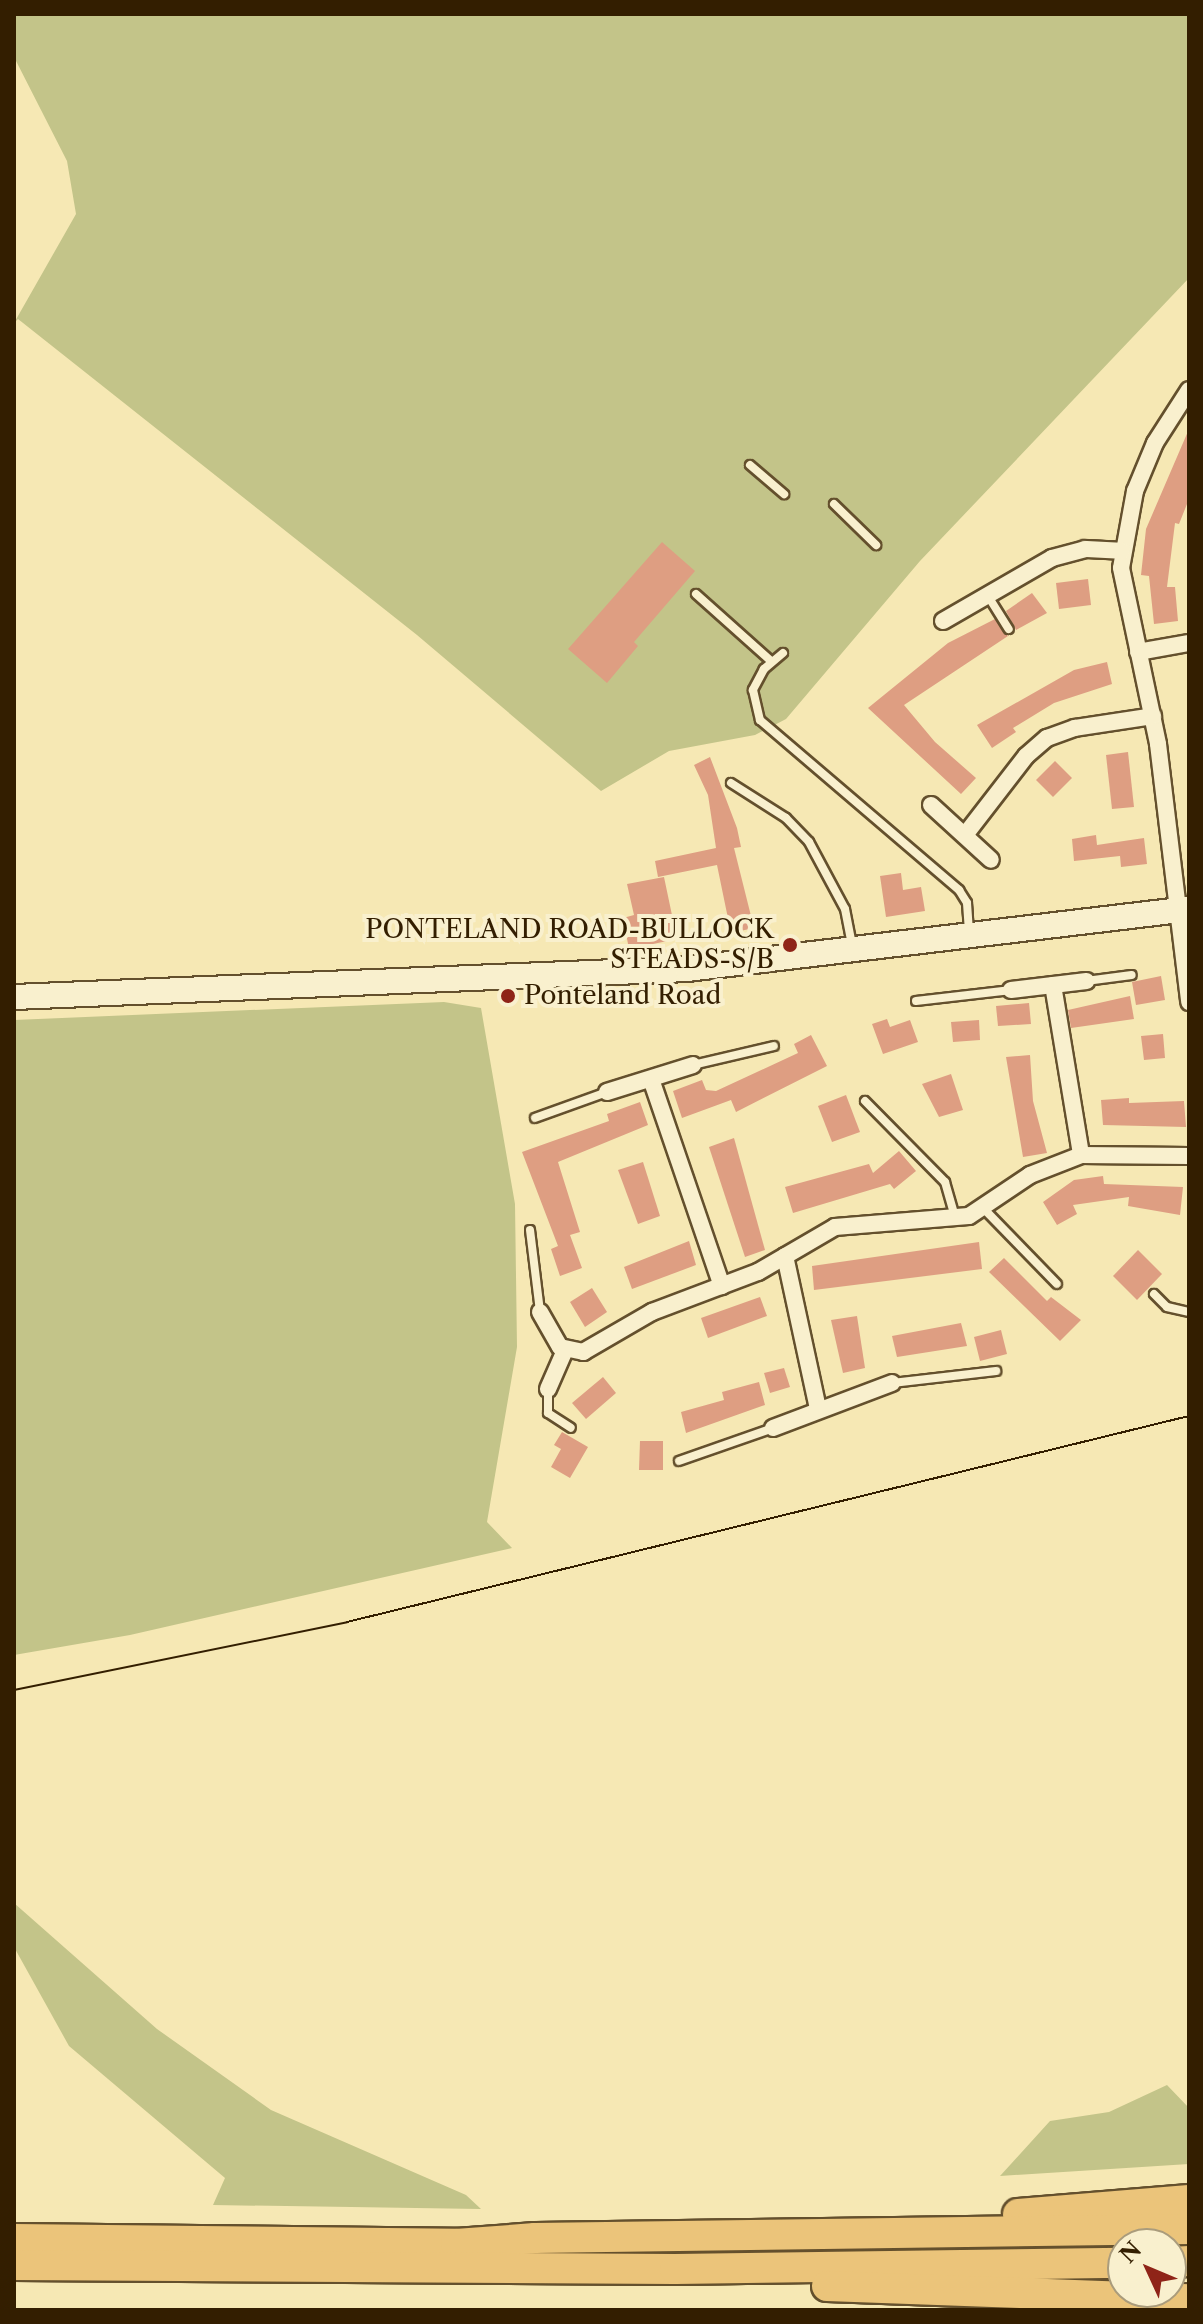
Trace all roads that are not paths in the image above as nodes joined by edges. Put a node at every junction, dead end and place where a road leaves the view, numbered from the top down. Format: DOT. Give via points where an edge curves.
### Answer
graph roads {
  1 [pos="1189,390"];
  2 [pos="750,465"];
  3 [pos="784,494"];
  4 [pos="834,504"];
  5 [pos="876,545"];
  6 [pos="1122,551"];
  7 [pos="696,594"];
  8 [pos="987,595"];
  9 [pos="943,621"];
  10 [pos="1009,629"];
  11 [pos="1189,643"];
  12 [pos="1138,652"];
  13 [pos="783,653"];
  14 [pos="771,661"];
  15 [pos="1153,716"];
  16 [pos="731,783"];
  17 [pos="931,805"];
  18 [pos="965,835"];
  19 [pos="991,860"];
  20 [pos="1184,910"];
  21 [pos="969,937"];
  22 [pos="853,950"];
  23 [pos="1132,975"];
  24 [pos="1086,981"];
  25 [pos="1053,985"];
  26 [pos="1011,990"];
  27 [pos="14,997"];
  28 [pos="916,1001"];
  29 [pos="1189,1002"];
  30 [pos="774,1046"];
  31 [pos="693,1065"];
  32 [pos="651,1079"];
  33 [pos="607,1092"];
  34 [pos="865,1101"];
  35 [pos="535,1118"];
  36 [pos="1081,1155"];
  37 [pos="1189,1156"];
  38 [pos="985,1210"];
  39 [pos="955,1219"];
  40 [pos="530,1230"];
  41 [pos="785,1256"];
  42 [pos="1057,1284"];
  43 [pos="722,1286"];
  44 [pos="1154,1294"];
  45 [pos="540,1312"];
  46 [pos="1189,1312"];
  47 [pos="565,1350"];
  48 [pos="996,1371"];
  49 [pos="892,1383"];
  50 [pos="548,1389"];
  51 [pos="818,1408"];
  52 [pos="571,1428"];
  53 [pos="773,1428"];
  54 [pos="679,1461"];
  55 [pos="1189,2200"];
  56 [pos="1189,2229"];
  57 [pos="701,2235"];
  58 [pos="14,2239"];
  59 [pos="1107,2263"];
  60 [pos="14,2265"];
  61 [pos="675,2269"];
  62 [pos="1189,2299"];
  1 -- 6 [label="street" via="1144,466"];
  2 -- 3 [label="lane"];
  4 -- 5 [label="lane"];
  6 -- 8 [label="street" via="1068,552"];
  6 -- 12 [label="street" via="1122,584"];
  7 -- 14 [label="lane"];
  8 -- 9 [label="street"];
  8 -- 10 [label="lane"];
  11 -- 12 [label="street"];
  12 -- 15 [label="street"];
  13 -- 14 [label="lane"];
  14 -- 21 [label="lane" via="753,690 760,720 959,890 967,903"];
  15 -- 18 [label="street" via="1075,728 1047,738 1026,756"];
  15 -- 20 [label="street"];
  16 -- 22 [label="lane" via="786,818 809,842 845,909"];
  17 -- 18 [label="street"];
  18 -- 19 [label="street"];
  20 -- 21 [label="main road"];
  20 -- 29 [label="street"];
  21 -- 22 [label="main road"];
  22 -- 27 [label="main road" via="687,969"];
  23 -- 24 [label="lane"];
  24 -- 25 [label="street"];
  25 -- 26 [label="street"];
  25 -- 36 [label="street"];
  26 -- 28 [label="lane"];
  30 -- 31 [label="lane"];
  31 -- 32 [label="street"];
  32 -- 33 [label="street"];
  32 -- 43 [label="street"];
  33 -- 35 [label="lane"];
  34 -- 39 [label="lane" via="945,1182"];
  36 -- 37 [label="street"];
  36 -- 38 [label="street" via="1030,1175"];
  38 -- 39 [label="street"];
  38 -- 42 [label="lane"];
  39 -- 41 [label="street" via="835,1227"];
  40 -- 45 [label="lane"];
  41 -- 43 [label="street"];
  41 -- 51 [label="street"];
  43 -- 47 [label="street" via="641,1318 590,1349"];
  44 -- 46 [label="lane" via="1167,1307"];
  45 -- 47 [label="street" via="551,1336"];
  47 -- 50 [label="street"];
  48 -- 49 [label="lane"];
  49 -- 51 [label="street"];
  50 -- 52 [label="lane" via="548,1413"];
  51 -- 53 [label="street"];
  53 -- 54 [label="lane"];
  55 -- 57 [label="highway"];
  56 -- 57 [label="highway"];
  57 -- 58 [label="highway" via="456,2244"];
  59 -- 61 [label="highway"];
  60 -- 61 [label="highway"];
  61 -- 62 [label="highway" via="809,2285"];
}
